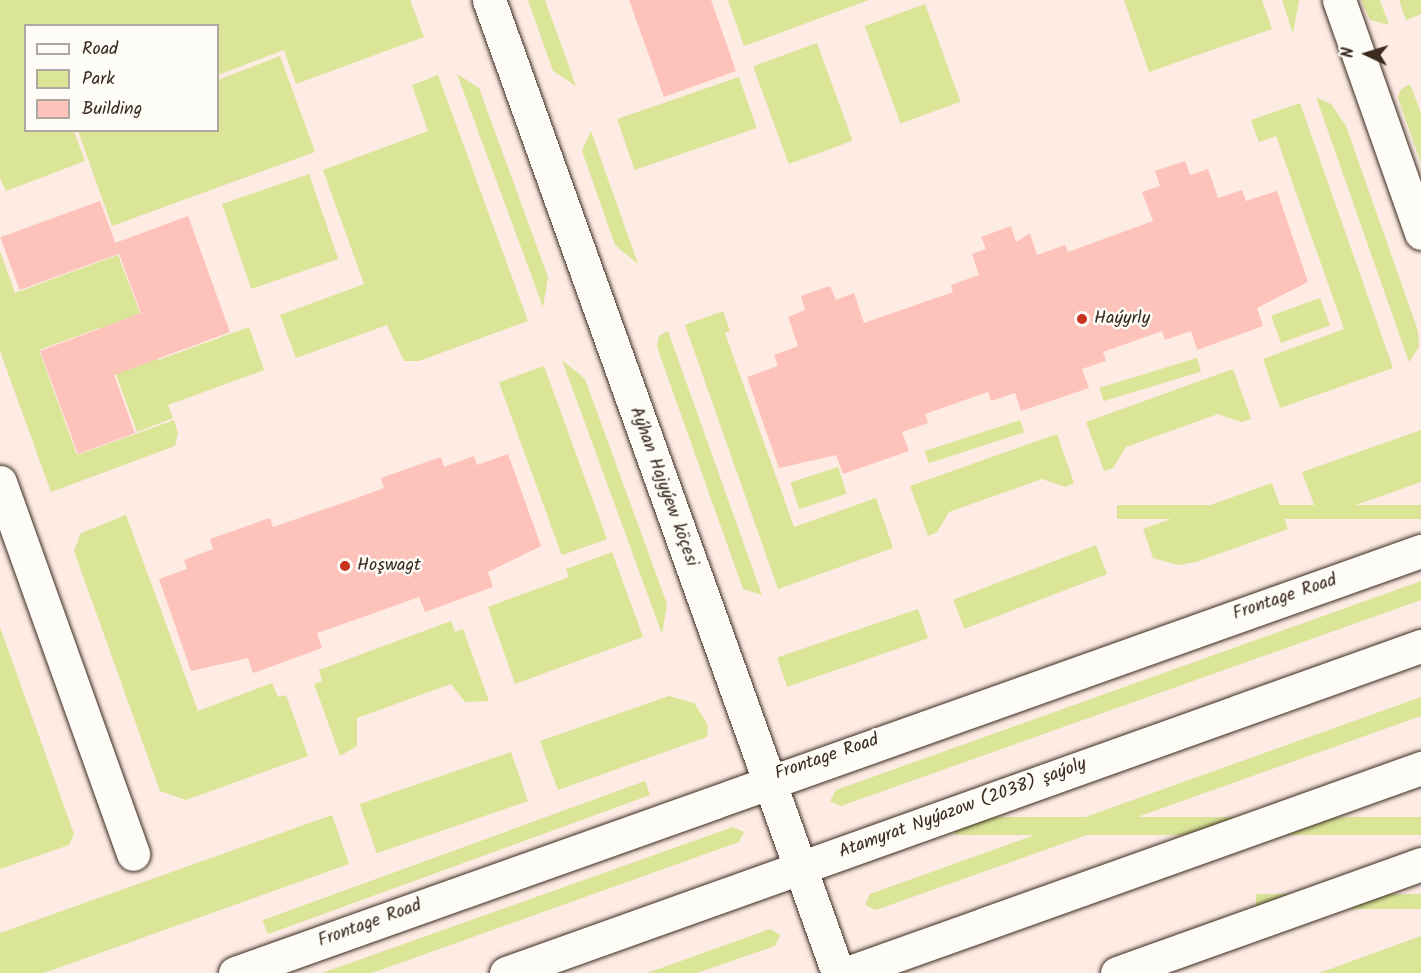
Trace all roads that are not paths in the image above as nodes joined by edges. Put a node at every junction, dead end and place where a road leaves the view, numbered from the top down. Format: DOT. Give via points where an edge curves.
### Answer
graph roads {
  1 [pos="489,0"];
  2 [pos="1339,0"];
  3 [pos="1421,233"];
  4 [pos="0,482"];
  5 [pos="1421,551"];
  6 [pos="1421,646"];
  7 [pos="1421,768"];
  8 [pos="769,779"];
  9 [pos="133,854"];
  10 [pos="1421,864"];
  11 [pos="799,868"];
  12 [pos="235,973"];
  13 [pos="506,973"];
  14 [pos="838,973"];
  15 [pos="847,973"];
  16 [pos="1117,973"];
  1 -- 8 [label="street, Aýhan Hajyýew köçesi"];
  2 -- 3 [label="street"];
  4 -- 9 [label="street"];
  5 -- 8 [label="street, Frontage Road"];
  6 -- 11 [label="street, Atamyrat Nyýazow (2038) şaýoly"];
  7 -- 15 [label="street"];
  8 -- 11 [label="street, Aýhan Hajyýew köçesi"];
  8 -- 12 [label="street, Frontage Road"];
  10 -- 16 [label="street"];
  11 -- 13 [label="street, Atamyrat Nyýazow (2038) şaýoly"];
  11 -- 14 [label="street, Aýhan Hajyýew köçesi"];
}
